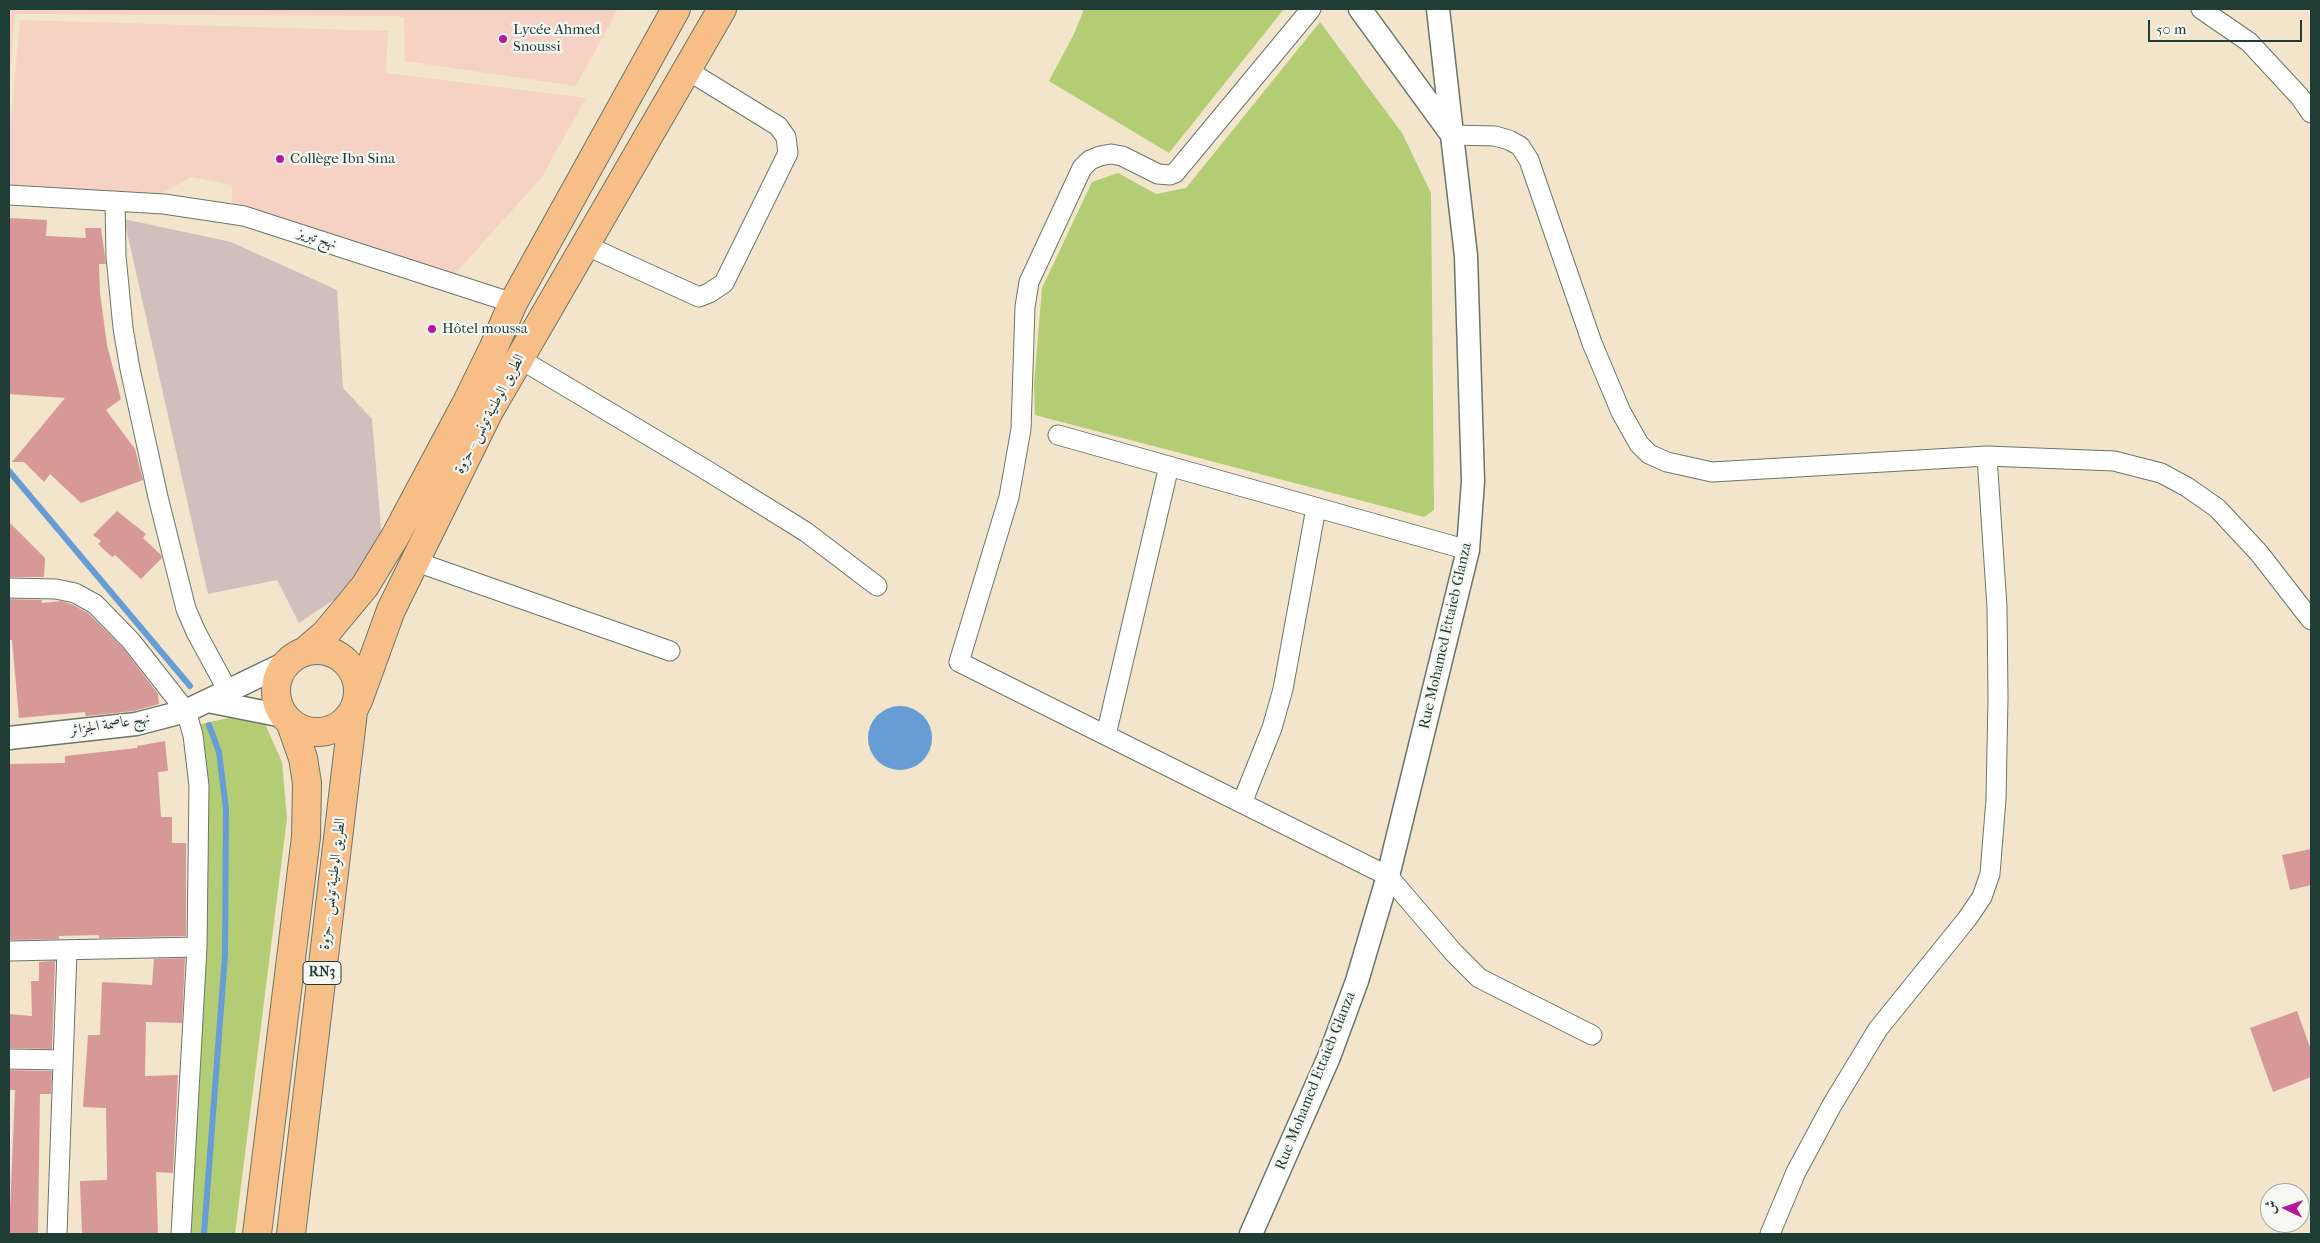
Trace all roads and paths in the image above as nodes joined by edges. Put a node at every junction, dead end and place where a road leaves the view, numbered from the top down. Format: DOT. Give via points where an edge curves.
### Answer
graph roads {
  1 [pos="676,9"];
  2 [pos="722,9"];
  3 [pos="1311,9"];
  4 [pos="1360,9"];
  5 [pos="1438,9"];
  6 [pos="2201,9"];
  7 [pos="687,70"];
  8 [pos="2311,112"];
  9 [pos="1452,135"];
  10 [pos="9,195"];
  11 [pos="115,201"];
  12 [pos="585,245"];
  13 [pos="513,303"];
  14 [pos="520,359"];
  15 [pos="478,406"];
  16 [pos="1058,435"];
  17 [pos="1987,456"];
  18 [pos="1169,466"];
  19 [pos="1316,508"];
  20 [pos="1468,550"];
  21 [pos="414,561"];
  22 [pos="877,586"];
  23 [pos="9,588"];
  24 [pos="2311,620"];
  25 [pos="670,652"];
  26 [pos="296,657"];
  27 [pos="228,691"];
  28 [pos="208,701"];
  29 [pos="356,706"];
  30 [pos="186,711"];
  31 [pos="287,720"];
  32 [pos="1106,735"];
  33 [pos="9,738"];
  34 [pos="1242,803"];
  35 [pos="1388,876"];
  36 [pos="197,947"];
  37 [pos="9,951"];
  38 [pos="67,951"];
  39 [pos="1592,1035"];
  40 [pos="9,1059"];
  41 [pos="63,1060"];
  42 [pos="278,1062"];
  43 [pos="310,1065"];
  44 [pos="57,1234"];
  45 [pos="181,1234"];
  46 [pos="257,1234"];
  47 [pos="291,1234"];
  48 [pos="1251,1234"];
  49 [pos="1770,1234"];
  1 -- 13 [label="main road, الطريق الوطنية تونس - حزوة / RN3"];
  2 -- 7 [label="main road, الطريق الوطنية تونس - حزوة / RN3"];
  3 -- 32 [label="street" via="1175,172 1158,174 1111,154 1086,164 1029,282 1025,307 1021,429 1009,497 959,662"];
  4 -- 9 [label="street, Rue Mohamed Ettaieb Glanza"];
  5 -- 9 [label="street"];
  6 -- 8 [label="street" via="2249,42"];
  7 -- 12 [label="main road, الطريق الوطنية تونس - حزوة / RN3"];
  7 -- 12 [label="street" via="778,126 786,137 788,153 724,283 699,297"];
  9 -- 17 [label="street" via="1495,136 1509,140 1520,146 1529,160 1592,343 1621,412 1639,444 1649,454 1667,462 1712,472"];
  9 -- 20 [label="street, Rue Mohamed Ettaieb Glanza" via="1466,256 1473,481"];
  10 -- 11 [label="street, نهج تبريز"];
  11 -- 13 [label="street, نهج تبريز" via="211,209 244,216"];
  11 -- 27 [label="street" via="123,328 158,497 186,609"];
  12 -- 14 [label="main road, الطريق الوطنية تونس - حزوة / RN3"];
  13 -- 15 [label="main road, الطريق الوطنية تونس - حزوة / RN3" via="493,349"];
  14 -- 15 [label="main road, الطريق الوطنية تونس - حزوة / RN3"];
  14 -- 22 [label="street" via="806,532"];
  15 -- 21 [label="main road, الطريق الوطنية تونس - حزوة / RN3"];
  15 -- 26 [label="main road, الطريق الوطنية تونس - حزوة / RN3" via="366,586 326,633"];
  16 -- 18 [label="street"];
  17 -- 24 [label="street" via="2114,461 2161,474 2187,487 2217,508 2259,553"];
  17 -- 49 [label="street" via="1997,607 1998,698 1996,799 1990,874 1982,897 1967,919 1873,1038 1832,1105 1796,1172"];
  18 -- 19 [label="street"];
  18 -- 32 [label="street"];
  19 -- 20 [label="street"];
  19 -- 34 [label="street" via="1283,689 1272,728"];
  20 -- 35 [label="street, Rue Mohamed Ettaieb Glanza"];
  21 -- 25 [label="street"];
  21 -- 29 [label="main road, الطريق الوطنية تونس - حزوة / RN3" via="391,610"];
  23 -- 30 [label="street" via="56,589 75,593 95,604 131,641"];
  26 -- 27 [label="street, نهج عاصمة الجزائر"];
  26 -- 29 [label="main road, RN3" via="316,650 340,657 356,676 359,688"];
  26 -- 31 [label="main road, RN3" via="280,671 276,694"];
  27 -- 28 [label="street, نهج عاصمة الجزائر"];
  28 -- 30 [label="street, نهج عاصمة الجزائر"];
  28 -- 31 [label="street"];
  29 -- 31 [label="main road, RN3" via="344,723 332,731 304,731"];
  29 -- 43 [label="main road, الطريق الوطنية تونس - حزوة / RN3"];
  30 -- 33 [label="street, نهج عاصمة الجزائر" via="136,724"];
  30 -- 36 [label="street" via="193,735 199,786"];
  31 -- 42 [label="main road, RN3" via="303,758 307,783 306,836"];
  32 -- 34 [label="street"];
  34 -- 35 [label="street"];
  35 -- 39 [label="street" via="1479,978"];
  35 -- 48 [label="street, Rue Mohamed Ettaieb Glanza" via="1357,981 1329,1056"];
  36 -- 38 [label="street"];
  36 -- 45 [label="street"];
  37 -- 38 [label="street"];
  38 -- 41 [label="street"];
  40 -- 41 [label="street"];
  41 -- 44 [label="street"];
  42 -- 43 [label="main road"];
  42 -- 46 [label="main road, RN3"];
  43 -- 47 [label="main road, الطريق الوطنية تونس - حزوة / RN3"];
}
